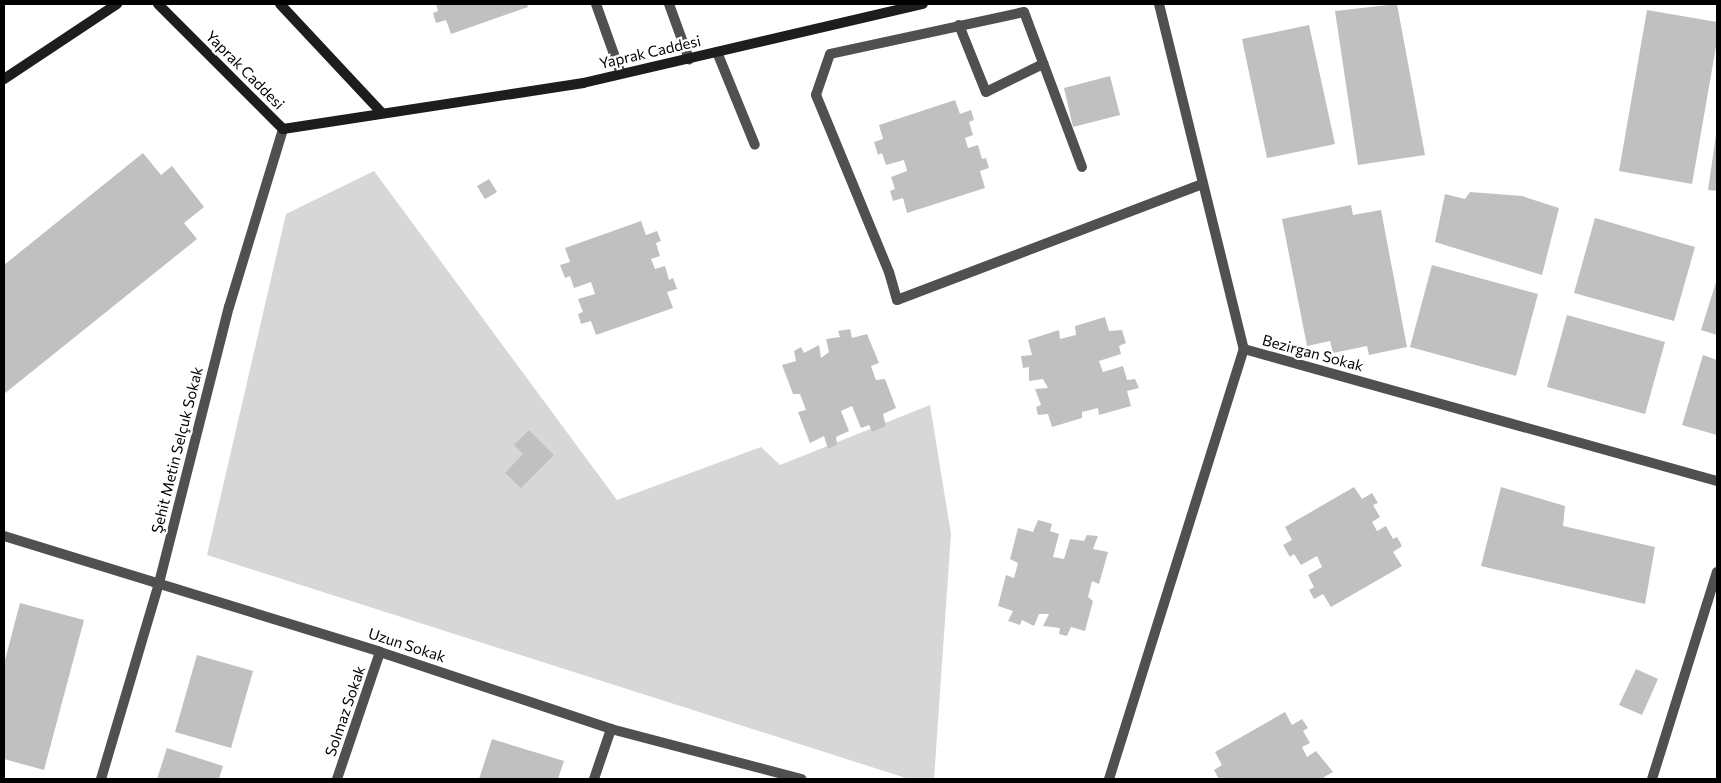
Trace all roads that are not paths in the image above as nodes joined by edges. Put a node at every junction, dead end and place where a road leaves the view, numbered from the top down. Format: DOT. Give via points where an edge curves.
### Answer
graph roads {
  1 [pos="117,4"];
  2 [pos="158,4"];
  3 [pos="280,4"];
  4 [pos="596,4"];
  5 [pos="669,4"];
  6 [pos="923,4"];
  7 [pos="1159,4"];
  8 [pos="959,25"];
  9 [pos="717,52"];
  10 [pos="689,58"];
  11 [pos="1043,64"];
  12 [pos="621,74"];
  13 [pos="4,78"];
  14 [pos="381,112"];
  15 [pos="283,129"];
  16 [pos="755,145"];
  17 [pos="1082,167"];
  18 [pos="1202,184"];
  19 [pos="1244,349"];
  20 [pos="1717,481"];
  21 [pos="4,536"];
  22 [pos="1717,572"];
  23 [pos="159,583"];
  24 [pos="380,652"];
  25 [pos="611,729"];
  26 [pos="101,779"];
  27 [pos="338,779"];
  28 [pos="594,779"];
  29 [pos="802,779"];
  30 [pos="1109,779"];
  31 [pos="1652,779"];
  1 -- 13 [label="street"];
  2 -- 15 [label="street, Yaprak Caddesi"];
  3 -- 14 [label="street"];
  4 -- 12 [label="street"];
  5 -- 10 [label="street"];
  6 -- 9 [label="street, Yaprak Caddesi"];
  7 -- 18 [label="street, Bezirgan Sokak"];
  8 -- 11 [label="street" via="1024,12"];
  8 -- 11 [label="street" via="986,92"];
  8 -- 18 [label="street" via="830,54 816,95 890,272 897,300"];
  9 -- 10 [label="street, Yaprak Caddesi"];
  9 -- 16 [label="street"];
  10 -- 12 [label="street, Yaprak Caddesi"];
  11 -- 17 [label="street"];
  12 -- 14 [label="street, Yaprak Caddesi" via="583,83"];
  14 -- 15 [label="street, Yaprak Caddesi"];
  15 -- 23 [label="street, Şehit Metin Selçuk Sokak" via="229,307"];
  18 -- 19 [label="street, Bezirgan Sokak"];
  19 -- 20 [label="street, Bezirgan Sokak"];
  19 -- 30 [label="street"];
  21 -- 23 [label="street, Uzun Sokak"];
  22 -- 31 [label="street"];
  23 -- 24 [label="street, Uzun Sokak"];
  23 -- 26 [label="street, Şehit Metin Selçuk Sokak"];
  24 -- 25 [label="street, Uzun Sokak"];
  24 -- 27 [label="street, Solmaz Sokak"];
  25 -- 28 [label="street"];
  25 -- 29 [label="street, Uzun Sokak"];
}
